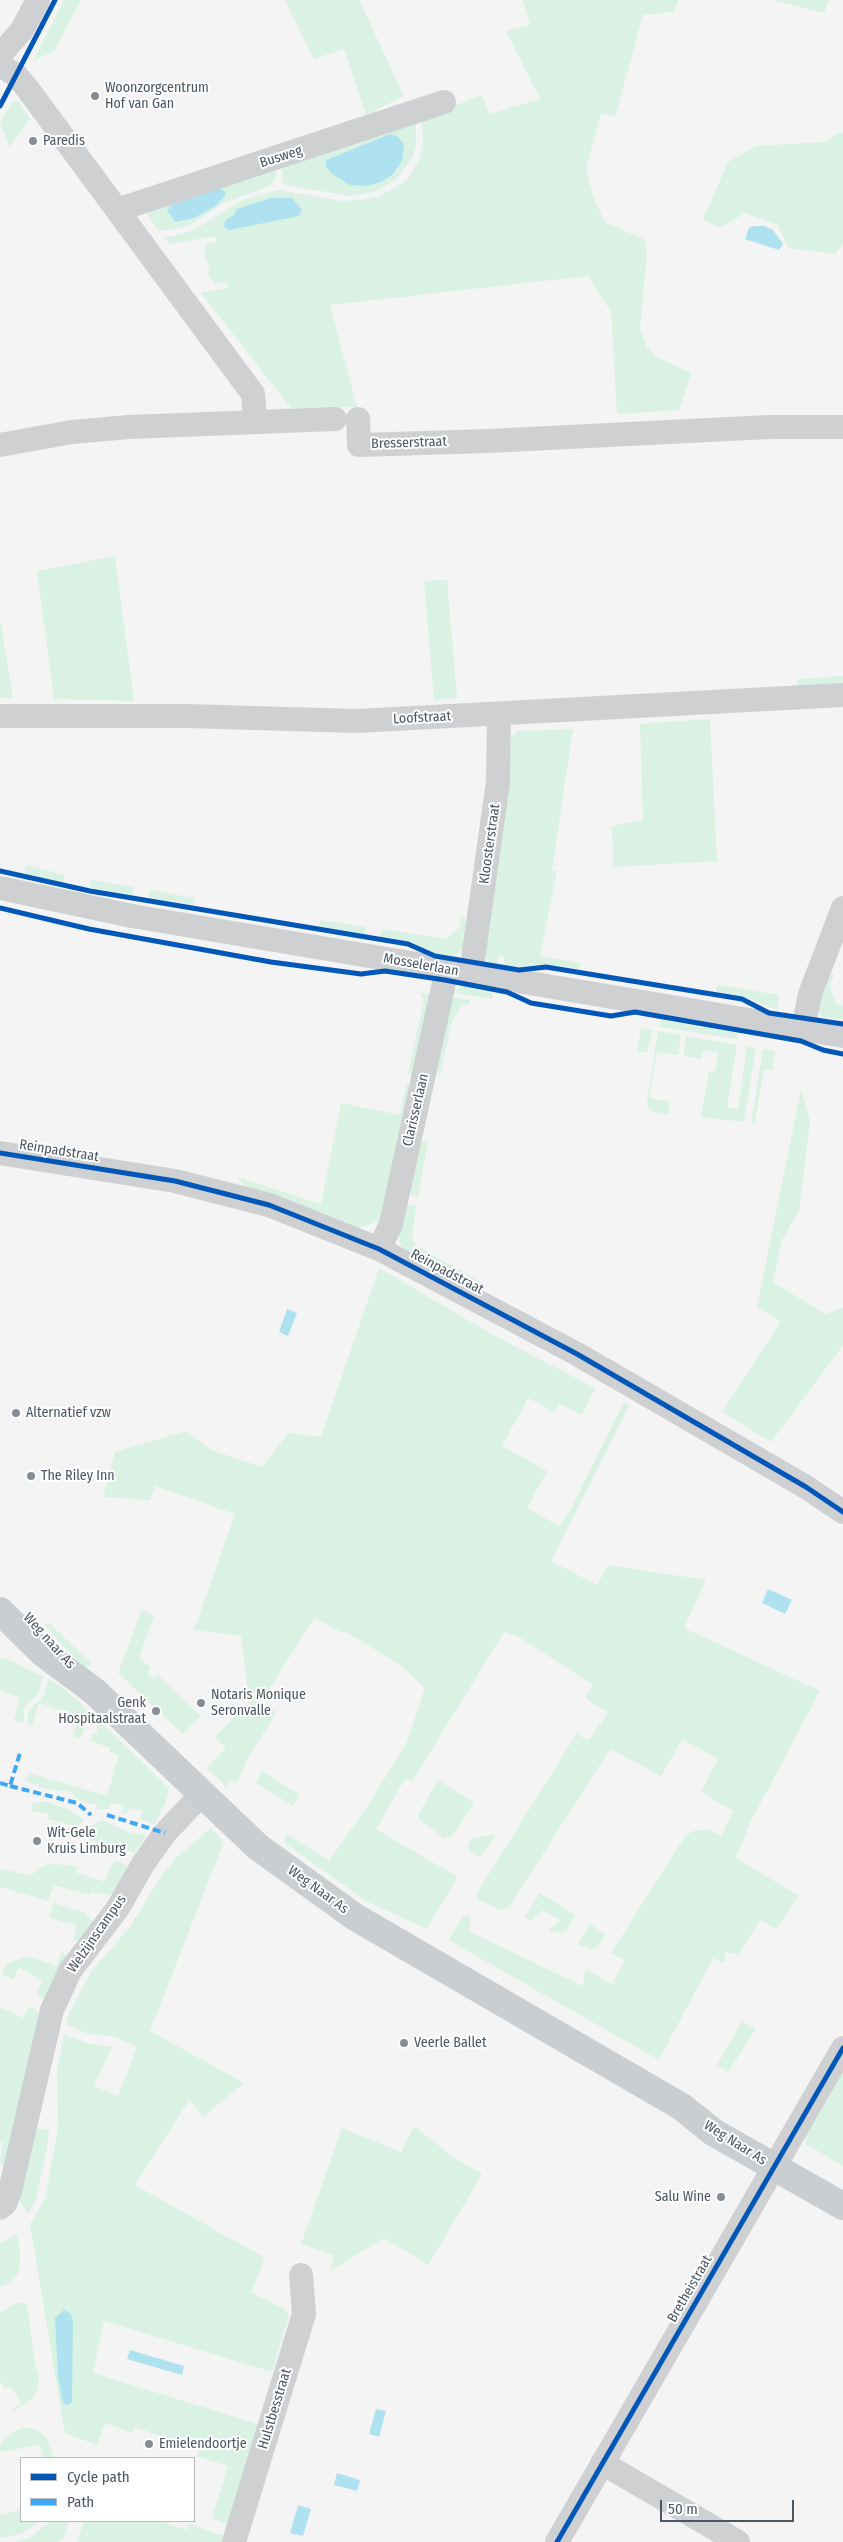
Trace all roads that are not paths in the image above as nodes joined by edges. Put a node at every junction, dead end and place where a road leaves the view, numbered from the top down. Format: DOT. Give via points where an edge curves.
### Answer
graph roads {
  1 [pos="21,0"];
  2 [pos="38,0"];
  3 [pos="1,59"];
  4 [pos="444,102"];
  5 [pos="117,210"];
  6 [pos="255,421"];
  7 [pos="843,427"];
  8 [pos="0,446"];
  9 [pos="843,694"];
  10 [pos="499,714"];
  11 [pos="0,716"];
  12 [pos="0,888"];
  13 [pos="843,908"];
  14 [pos="447,969"];
  15 [pos="471,973"];
  16 [pos="803,1029"];
  17 [pos="843,1036"];
  18 [pos="0,1153"];
  19 [pos="379,1249"];
  20 [pos="843,1512"];
  21 [pos="0,1594"];
  22 [pos="0,1611"];
  23 [pos="94,1691"];
  24 [pos="202,1794"];
  25 [pos="843,2048"];
  26 [pos="778,2160"];
  27 [pos="843,2190"];
  28 [pos="843,2206"];
  29 [pos="0,2208"];
  30 [pos="301,2275"];
  31 [pos="602,2463"];
  32 [pos="234,2542"];
  33 [pos="557,2542"];
  34 [pos="738,2542"];
  1 -- 3 [label="street" via="8,24"];
  2 -- 3 [label="street"];
  3 -- 5 [label="street" via="27,88"];
  4 -- 5 [label="street, Busweg"];
  5 -- 6 [label="street" via="253,394"];
  6 -- 7 [label="street, Bresserstraat" via="347,419 359,445 769,427"];
  6 -- 8 [label="street, Bresserstraat" via="110,428"];
  9 -- 10 [label="street, Loofstraat"];
  10 -- 11 [label="street, Loofstraat" via="357,721 186,716"];
  10 -- 15 [label="street, Kloosterstraat" via="498,782"];
  12 -- 14 [label="street, Mosselerlaan" via="132,916"];
  13 -- 16 [label="street" via="810,994"];
  14 -- 15 [label="street, Mosselerlaan"];
  14 -- 19 [label="street, Clarisserlaan" via="391,1224"];
  15 -- 16 [label="street, Mosselerlaan"];
  16 -- 17 [label="street, Mosselerlaan"];
  18 -- 19 [label="street, Reinpadstraat" via="175,1181 269,1205"];
  19 -- 20 [label="street, Reinpadstraat" via="577,1354"];
  21 -- 23 [label="main road, Weg naar As" via="17,1606 53,1643"];
  22 -- 23 [label="main road, Weg Naar As" via="42,1653"];
  23 -- 24 [label="main road, Weg Naar As"];
  24 -- 26 [label="main road, Weg Naar As" via="258,1847 355,1917 682,2107 722,2118"];
  24 -- 29 [label="street, Welzijnscampus" via="166,1833 143,1864 118,1908 70,1971 52,2010 10,2191"];
  25 -- 26 [label="street, Bretheistraat"];
  26 -- 27 [label="main road, Weg Naar As"];
  26 -- 28 [label="main road, Weg Naar As"];
  26 -- 31 [label="street, Bretheistraat"];
  30 -- 32 [label="street, Hulstbesstraat" via="304,2314"];
  31 -- 33 [label="street, Bretheistraat"];
  31 -- 34 [label="street"];
}
